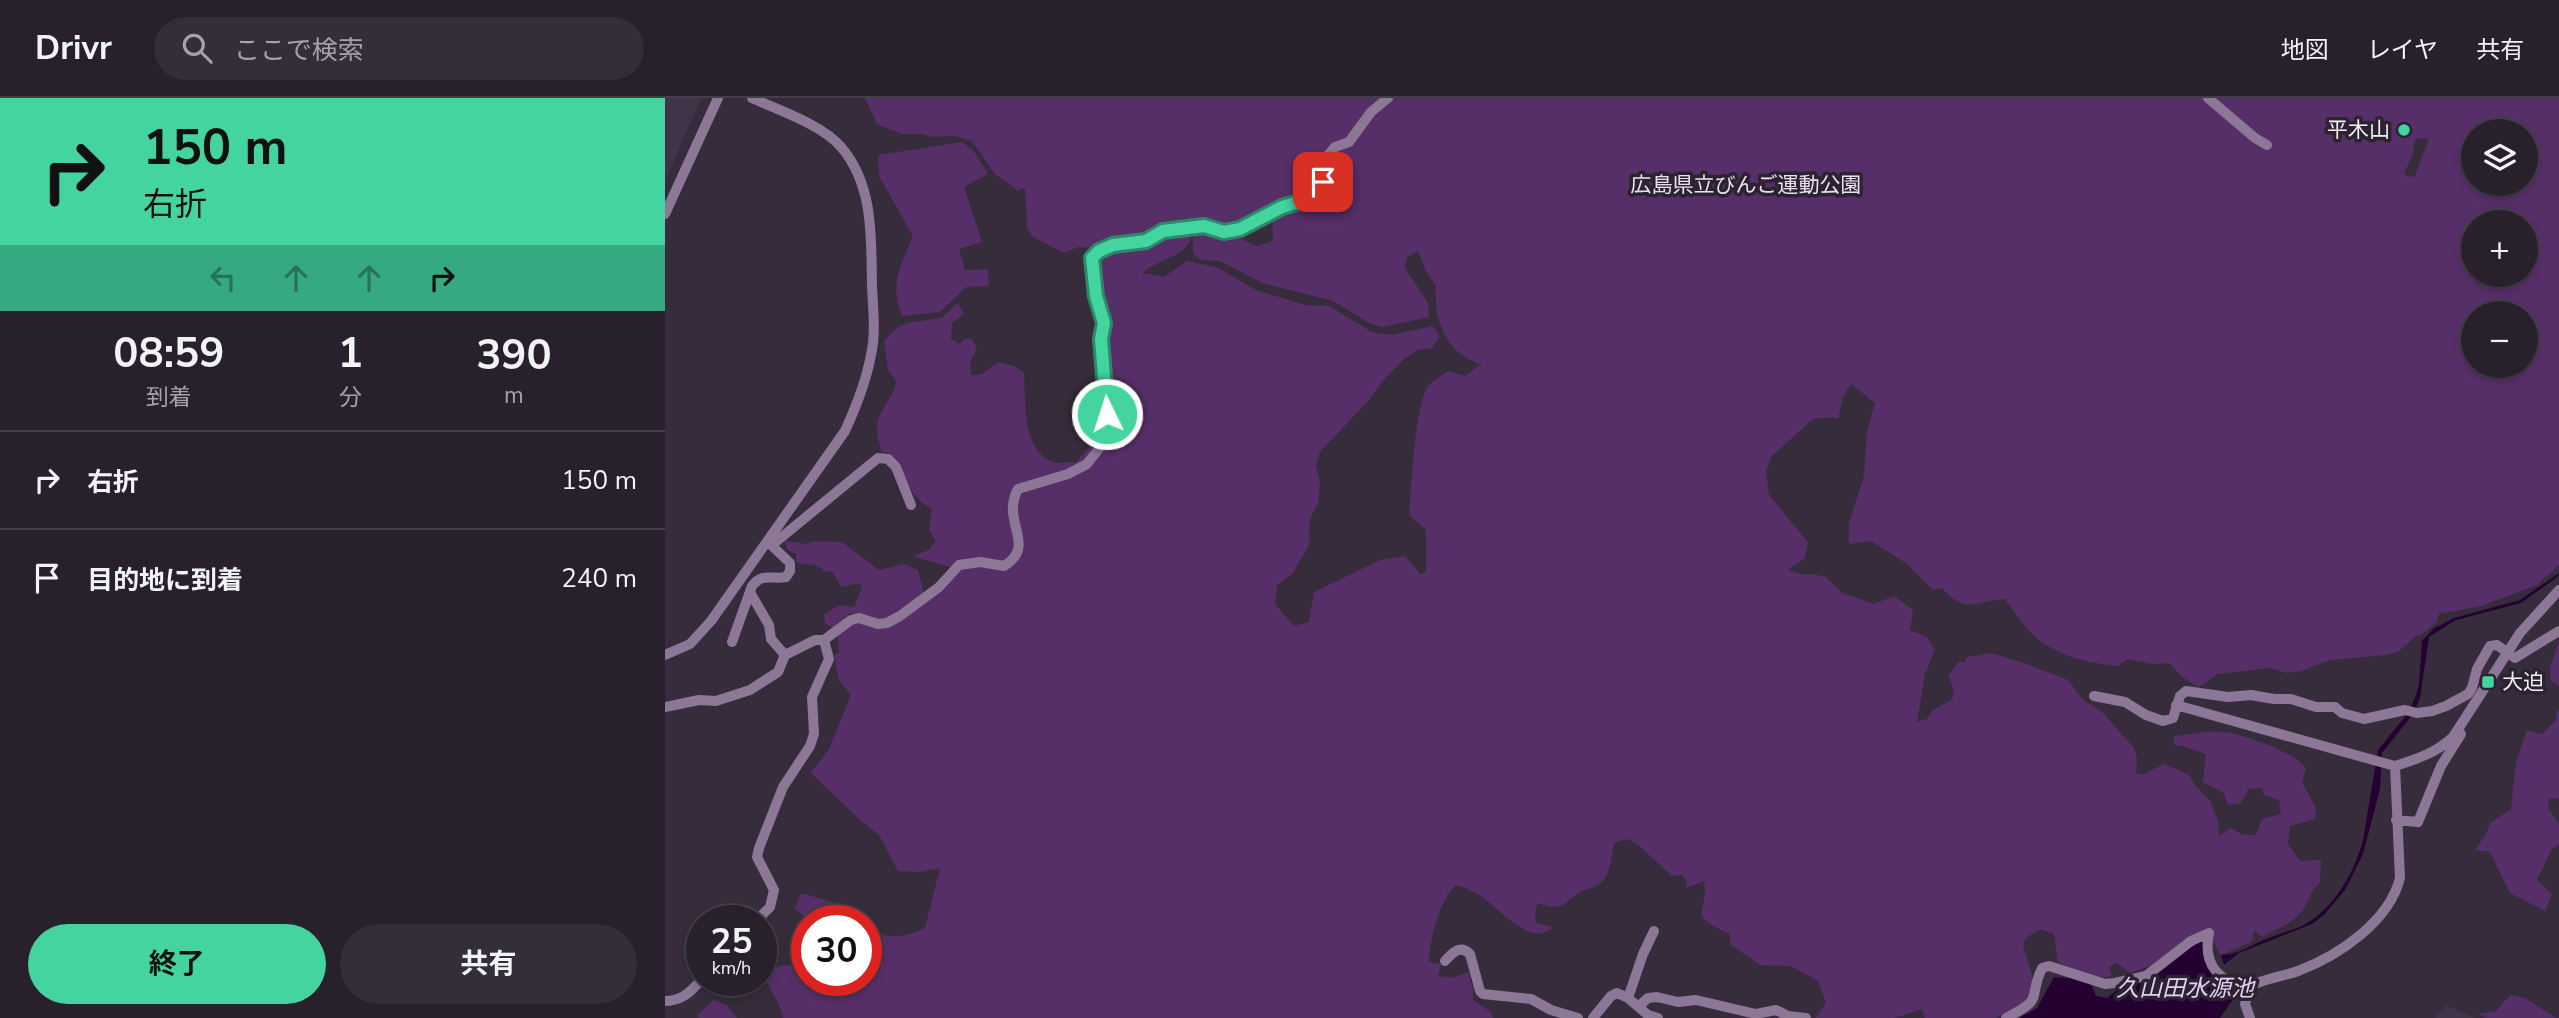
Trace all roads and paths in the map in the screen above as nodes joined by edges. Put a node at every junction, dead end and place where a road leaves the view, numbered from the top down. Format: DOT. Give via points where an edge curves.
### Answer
graph roads {
  1 [pos="718,98"];
  2 [pos="752,98"];
  3 [pos="1388,98"];
  4 [pos="2208,98"];
  5 [pos="2267,145"];
  6 [pos="665,214"];
  7 [pos="912,505"];
  8 [pos="770,544"];
  9 [pos="2559,590"];
  10 [pos="751,594"];
  11 [pos="2559,631"];
  12 [pos="824,640"];
  13 [pos="732,642"];
  14 [pos="2511,654"];
  15 [pos="665,655"];
  16 [pos="785,655"];
  17 [pos="2094,696"];
  18 [pos="2176,705"];
  19 [pos="665,707"];
  20 [pos="2395,766"];
  21 [pos="2396,820"];
  22 [pos="770,905"];
  23 [pos="1654,931"];
  24 [pos="1445,961"];
  25 [pos="2245,990"];
  26 [pos="686,996"];
  27 [pos="1628,998"];
  28 [pos="665,1001"];
  29 [pos="1639,1006"];
  30 [pos="1787,1017"];
  31 [pos="1578,1018"];
  32 [pos="1593,1018"];
  33 [pos="1658,1018"];
  34 [pos="1806,1018"];
  35 [pos="2006,1018"];
  36 [pos="2251,1018"];
  1 -- 6 [label="street"];
  2 -- 8 [label="street" via="840,145 860,180 870,219 874,331 858,404"];
  3 -- 12 [label="street" via="1349,142 1329,154 1316,197 1282,207 1240,229 1174,229 1146,241 1099,251 1092,258 1092,274 1104,323 1101,339 1107,414 1098,450 1087,464 1068,474 1018,489 1011,509 1020,545 1012,562 1004,566 959,565 939,587 900,616 878,624 851,620"];
  4 -- 5 [label="street"];
  7 -- 8 [label="street" via="896,467 888,459 878,458"];
  8 -- 10 [label="street" via="790,563 790,571 786,577 758,579"];
  8 -- 15 [label="street" via="690,644"];
  9 -- 14 [label="street" via="2533,617"];
  10 -- 13 [label="street"];
  10 -- 16 [label="street" via="769,625 771,639"];
  11 -- 14 [label="street"];
  12 -- 16 [label="street"];
  12 -- 22 [label="street" via="829,659 812,697 814,734 783,787 757,857 774,890"];
  14 -- 18 [label="street" via="2490,646 2468,694 2432,711 2405,710 2364,719 2335,707 2291,699 2186,691"];
  14 -- 20 [label="street" via="2444,746"];
  14 -- 21 [label="street" via="2441,766 2418,822"];
  16 -- 19 [label="street" via="778,672 750,690 716,701"];
  17 -- 18 [label="street" via="2125,702 2163,722 2173,718"];
  18 -- 20 [label="street"];
  20 -- 21 [label="street"];
  21 -- 25 [label="street" via="2400,878 2368,930 2316,962"];
  23 -- 27 [label="street"];
  24 -- 31 [label="street" via="1453,952 1466,950 1483,994 1531,999"];
  25 -- 35 [label="street" via="2214,970 2208,956 2209,933 2146,975 2115,983 2042,968 2035,1000"];
  25 -- 36 [label="street"];
  26 -- 28 [label="street"];
  27 -- 29 [label="street"];
  27 -- 32 [label="street" via="1617,993 1611,996"];
  29 -- 30 [label="street" via="1657,997 1696,1000 1756,1014 1776,1010"];
  29 -- 33 [label="street"];
  30 -- 34 [label="street"];
}
